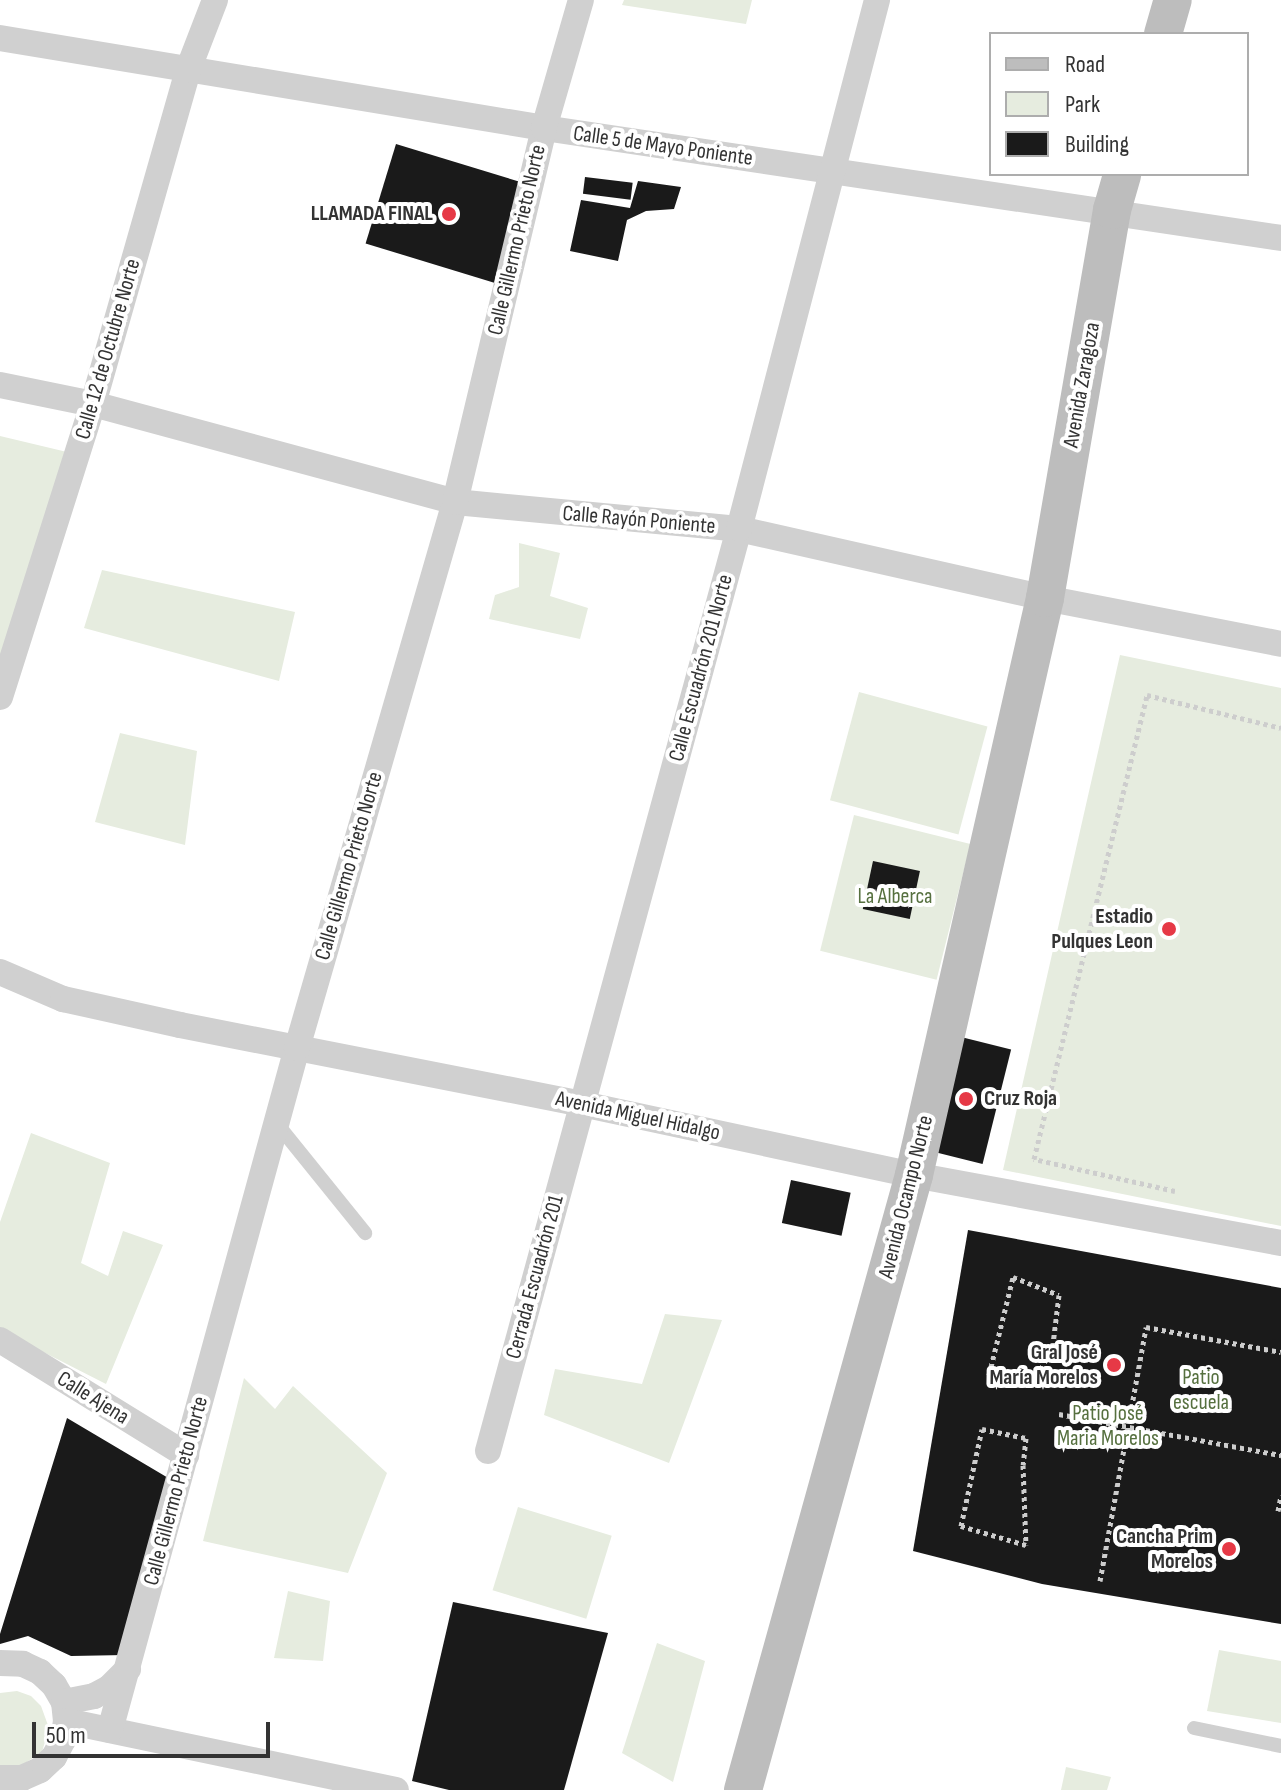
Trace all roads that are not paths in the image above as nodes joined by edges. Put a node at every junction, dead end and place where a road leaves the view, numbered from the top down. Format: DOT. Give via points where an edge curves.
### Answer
graph roads {
  1 [pos="215,0"];
  2 [pos="581,0"];
  3 [pos="877,0"];
  4 [pos="1173,0"];
  5 [pos="1164,32"];
  6 [pos="0,38"];
  7 [pos="188,70"];
  8 [pos="544,128"];
  9 [pos="835,171"];
  10 [pos="1121,176"];
  11 [pos="1112,210"];
  12 [pos="1281,238"];
  13 [pos="0,385"];
  14 [pos="93,404"];
  15 [pos="455,502"];
  16 [pos="739,529"];
  17 [pos="1045,598"];
  18 [pos="1281,644"];
  19 [pos="0,697"];
  20 [pos="0,972"];
  21 [pos="297,1048"];
  22 [pos="582,1104"];
  23 [pos="278,1125"];
  24 [pos="914,1175"];
  25 [pos="365,1233"];
  26 [pos="1281,1243"];
  27 [pos="0,1340"];
  28 [pos="488,1451"];
  29 [pos="186,1455"];
  30 [pos="0,1663"];
  31 [pos="128,1669"];
  32 [pos="65,1712"];
  33 [pos="1194,1728"];
  34 [pos="110,1730"];
  35 [pos="1281,1746"];
  36 [pos="0,1778"];
  37 [pos="396,1790"];
  38 [pos="743,1790"];
  1 -- 7 [label="street, Calle 12 de Octubre Norte"];
  2 -- 8 [label="street, Calle Gillermo Prieto Norte"];
  3 -- 9 [label="street, Calle Escuadrón 201 Norte"];
  4 -- 5 [label="street"];
  6 -- 7 [label="street, Calle 5 de Mayo Poniente"];
  7 -- 8 [label="street, Calle 5 de Mayo Poniente"];
  7 -- 14 [label="street, Calle 12 de Octubre Norte"];
  8 -- 9 [label="street, Calle 5 de Mayo Poniente"];
  8 -- 15 [label="street, Calle Gillermo Prieto Norte"];
  9 -- 11 [label="street, Calle 5 de Mayo Poniente"];
  9 -- 16 [label="street, Calle Escuadrón 201 Norte"];
  10 -- 11 [label="street, Avenida Zaragoza"];
  11 -- 12 [label="street, Calle 5 de Mayo Poniente"];
  11 -- 17 [label="street, Avenida Zaragoza"];
  13 -- 14 [label="street, Calle Rayón Poniente"];
  14 -- 15 [label="street, Calle Rayón Poniente"];
  14 -- 19 [label="street, Calle 12 de Octubre Norte"];
  15 -- 16 [label="street, Calle Rayón Poniente"];
  15 -- 21 [label="street, Calle Gillermo Prieto Norte"];
  16 -- 17 [label="street, Calle Rayón Poniente"];
  16 -- 22 [label="street, Calle Escuadrón 201 Norte"];
  17 -- 18 [label="street, Calle Rayón Poniente"];
  17 -- 24 [label="street, Avenida Ocampo Norte"];
  20 -- 21 [label="street, Avenida Miguel Hidalgo" via="63,999"];
  21 -- 22 [label="street, Avenida Miguel Hidalgo"];
  21 -- 23 [label="street, Calle Gillermo Prieto Norte"];
  22 -- 24 [label="street, Avenida Miguel Hidalgo"];
  22 -- 28 [label="street, Cerrada Escuadrón 201"];
  23 -- 25 [label="lane"];
  23 -- 29 [label="street, Calle Gillermo Prieto Norte"];
  24 -- 26 [label="street, Avenida Miguel Hidalgo"];
  24 -- 38 [label="street, Avenida Ocampo Norte"];
  27 -- 29 [label="street, Calle Ajena"];
  29 -- 31 [label="street, Calle Gillermo Prieto Norte"];
  30 -- 32 [label="street" via="23,1664 40,1672 54,1685"];
  31 -- 32 [label="street"];
  31 -- 34 [label="street, Calle Gillermo Prieto Norte"];
  32 -- 34 [label="street"];
  32 -- 36 [label="street" via="63,1740 54,1757 22,1778"];
  33 -- 35 [label="lane"];
  34 -- 37 [label="street"];
}
